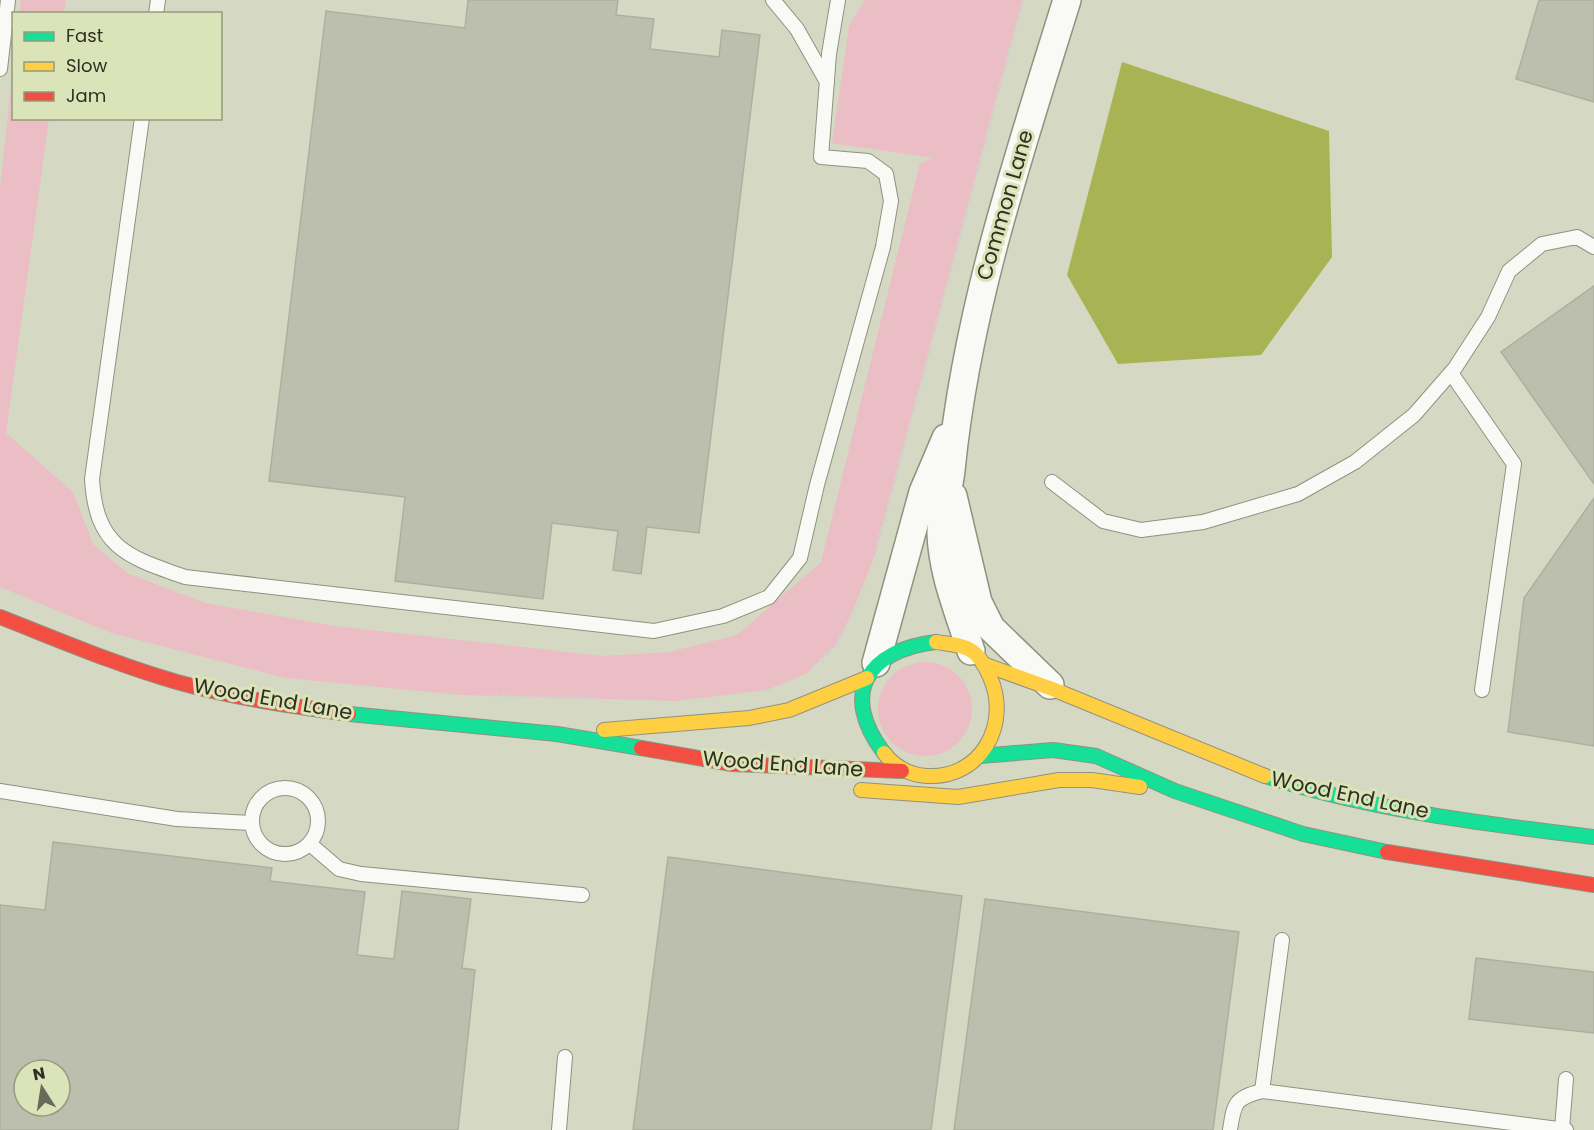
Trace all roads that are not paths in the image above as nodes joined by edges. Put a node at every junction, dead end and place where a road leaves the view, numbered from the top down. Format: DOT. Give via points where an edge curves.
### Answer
graph roads {
  1 [pos="8,0"];
  2 [pos="773,0"];
  3 [pos="838,0"];
  4 [pos="1067,0"];
  5 [pos="0,69"];
  6 [pos="827,82"];
  7 [pos="141,120"];
  8 [pos="1594,247"];
  9 [pos="1451,373"];
  10 [pos="957,413"];
  11 [pos="950,480"];
  12 [pos="1052,482"];
  13 [pos="0,617"];
  14 [pos="977,658"];
  15 [pos="871,670"];
  16 [pos="1055,690"];
  17 [pos="1482,690"];
  18 [pos="557,734"];
  19 [pos="980,756"];
  20 [pos="732,764"];
  21 [pos="902,771"];
  22 [pos="780,780"];
  23 [pos="846,789"];
  24 [pos="0,791"];
  25 [pos="1175,791"];
  26 [pos="251,823"];
  27 [pos="1594,837"];
  28 [pos="310,844"];
  29 [pos="1594,885"];
  30 [pos="582,895"];
  31 [pos="1282,940"];
  32 [pos="566,1057"];
  33 [pos="1566,1080"];
  34 [pos="1262,1091"];
  35 [pos="559,1130"];
  36 [pos="1230,1130"];
  37 [pos="1564,1130"];
  1 -- 5 [label="lane"];
  2 -- 6 [label="lane" via="797,30"];
  3 -- 6 [label="lane"];
  4 -- 10 [label="street, Common Lane" via="980,293"];
  6 -- 7 [label="lane" via="821,157 868,161 886,174 891,201 883,248 800,558 769,597 723,616 654,631 185,577 122,552 105,531 94,506 92,480"];
  8 -- 9 [label="lane" via="1576,237 1542,244 1509,271 1488,317"];
  9 -- 12 [label="lane" via="1414,416 1355,462 1299,494 1203,522 1142,530 1103,521"];
  9 -- 17 [label="lane" via="1514,464"];
  10 -- 11 [label="street, Common Lane"];
  10 -- 15 [label="street, Common Lane" via="923,492"];
  11 -- 14 [label="street, Common Lane" via="941,532 944,562"];
  11 -- 16 [label="street" via="978,602 992,628"];
  13 -- 18 [label="street, Wood End Lane" via="118,663 263,702 380,718"];
  14 -- 15 [label="street" via="936,642 894,652"];
  14 -- 16 [label="street, Wood End Lane"];
  14 -- 19 [label="street" via="993,681 1000,713 996,730"];
  15 -- 18 [label="street, Wood End Lane" via="789,710 749,718"];
  15 -- 21 [label="street" via="865,699 872,739"];
  16 -- 27 [label="street, Wood End Lane" via="1266,777 1347,799 1508,827"];
  18 -- 20 [label="street, Wood End Lane"];
  19 -- 21 [label="street" via="967,767 944,774"];
  19 -- 25 [label="street" via="1053,750 1096,756"];
  20 -- 21 [label="street, Wood End Lane"];
  20 -- 22 [label="street"];
  23 -- 25 [label="street" via="958,797 1059,780 1092,780"];
  24 -- 26 [label="lane" via="177,819"];
  25 -- 29 [label="street" via="1314,837"];
  26 -- 28 [label="lane" via="259,844 268,851 290,854"];
  26 -- 28 [label="lane" via="252,812 264,795 274,789 296,789 313,803 317,813 316,834"];
  28 -- 30 [label="lane" via="339,868 361,874"];
  31 -- 34 [label="lane"];
  32 -- 35 [label="lane"];
  33 -- 37 [label="lane"];
  34 -- 36 [label="lane" via="1241,1097 1233,1109"];
  34 -- 37 [label="lane"];
}
